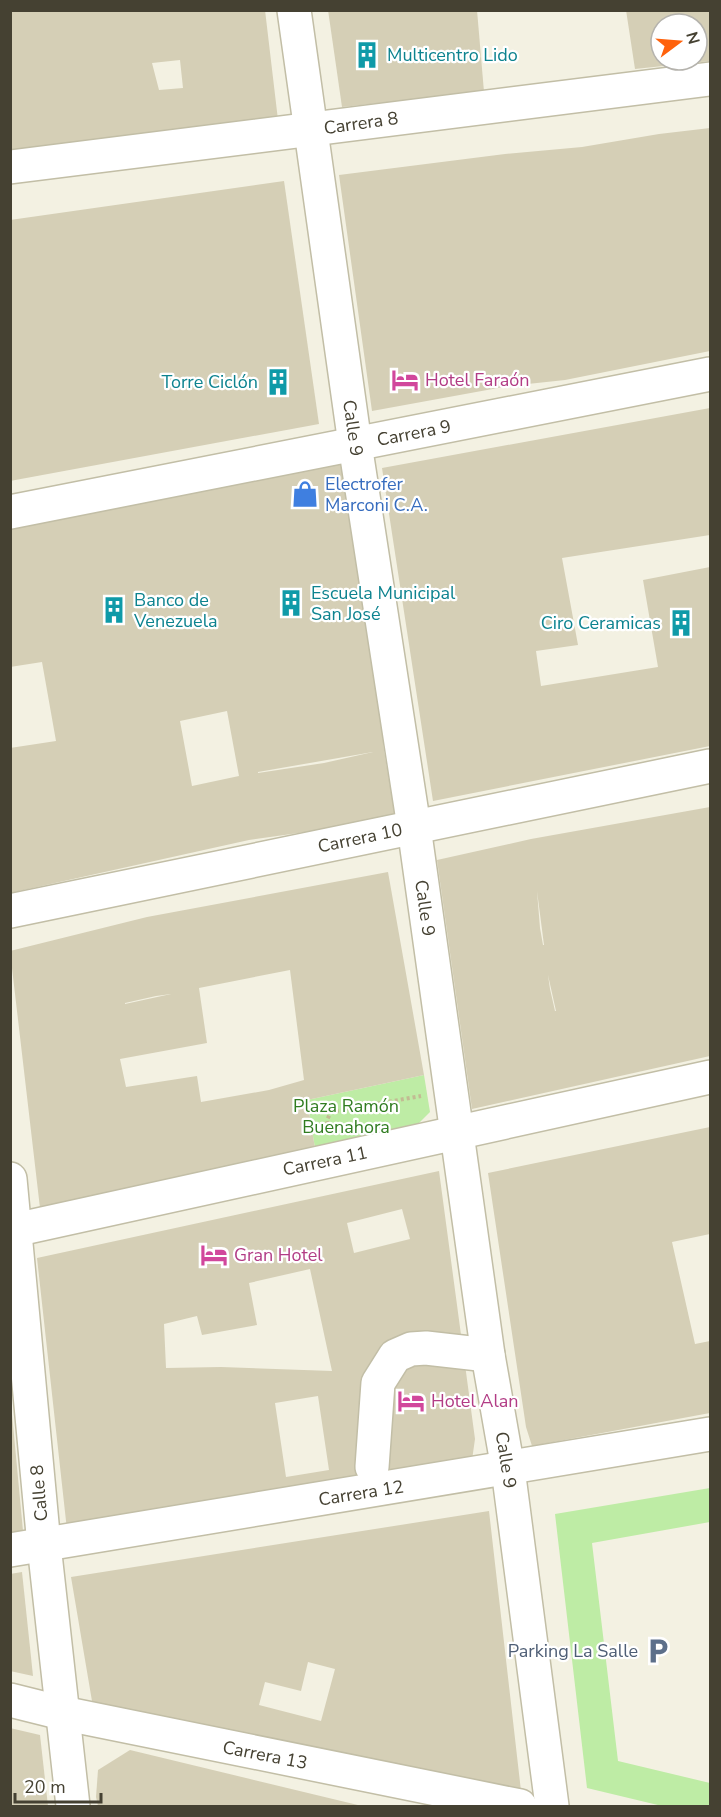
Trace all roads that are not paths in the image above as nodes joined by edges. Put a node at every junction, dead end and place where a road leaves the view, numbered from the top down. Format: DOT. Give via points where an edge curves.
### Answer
graph roads {
  1 [pos="294,10"];
  2 [pos="711,79"];
  3 [pos="312,129"];
  4 [pos="10,167"];
  5 [pos="711,374"];
  6 [pos="355,444"];
  7 [pos="10,512"];
  8 [pos="711,766"];
  9 [pos="414,827"];
  10 [pos="10,911"];
  11 [pos="711,1077"];
  12 [pos="457,1132"];
  13 [pos="10,1179"];
  14 [pos="13,1230"];
  15 [pos="488,1355"];
  16 [pos="711,1434"];
  17 [pos="372,1467"];
  18 [pos="508,1469"];
  19 [pos="44,1545"];
  20 [pos="10,1550"];
  21 [pos="10,1700"];
  22 [pos="62,1713"];
  23 [pos="73,1806"];
  24 [pos="520,1806"];
  25 [pos="552,1806"];
  1 -- 3 [label="street, Calle 9"];
  2 -- 3 [label="street, Carrera 8"];
  3 -- 4 [label="street, Carrera 8"];
  3 -- 6 [label="street, Calle 9"];
  5 -- 6 [label="street, Carrera 9"];
  6 -- 7 [label="street, Carrera 9"];
  6 -- 9 [label="street, Calle 9"];
  8 -- 9 [label="street, Carrera 10"];
  9 -- 10 [label="street, Carrera 10"];
  9 -- 12 [label="street, Calle 9"];
  11 -- 12 [label="street, Carrera 11"];
  12 -- 14 [label="street, Carrera 11"];
  12 -- 15 [label="street, Calle 9"];
  13 -- 14 [label="street, Calle 8"];
  14 -- 19 [label="street, Calle 8"];
  15 -- 17 [label="street" via="426,1348 395,1356 378,1383"];
  15 -- 18 [label="street, Calle 9"];
  16 -- 18 [label="street, Carrera 12"];
  18 -- 19 [label="street, Carrera 12"];
  18 -- 25 [label="street, Calle 9"];
  19 -- 20 [label="street, Carrera 12"];
  19 -- 22 [label="street, Calle 8"];
  21 -- 22 [label="street, Carrera 13"];
  22 -- 23 [label="street, Calle 8"];
  22 -- 24 [label="street, Carrera 13"];
}
